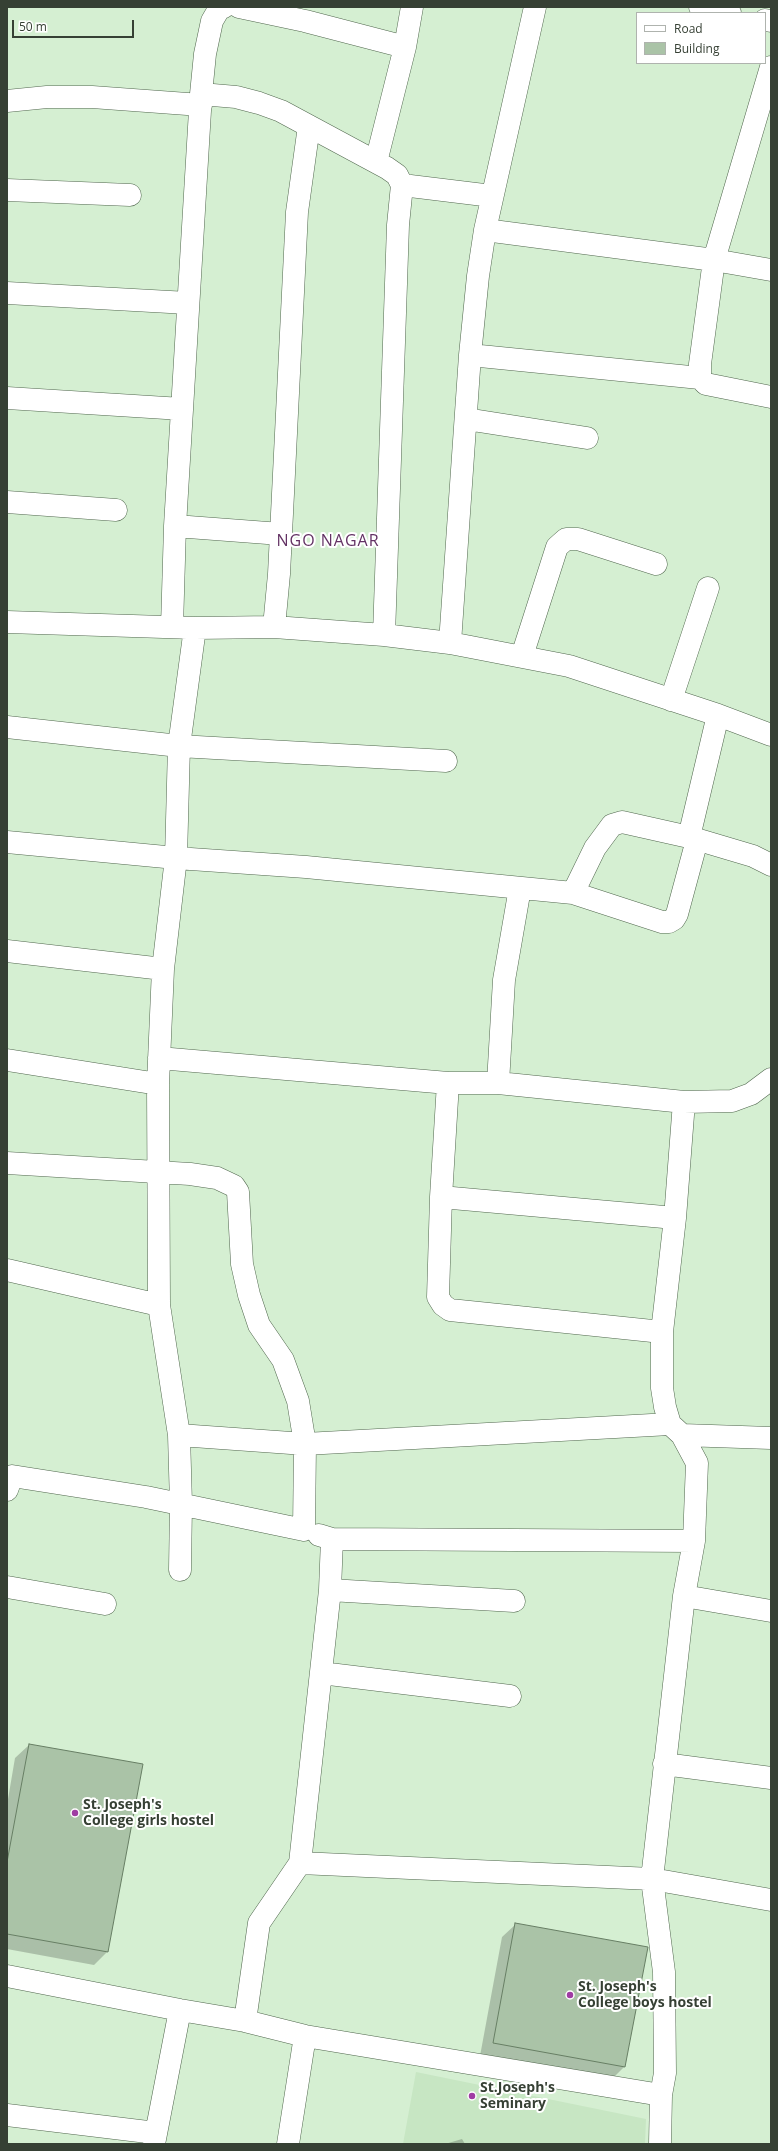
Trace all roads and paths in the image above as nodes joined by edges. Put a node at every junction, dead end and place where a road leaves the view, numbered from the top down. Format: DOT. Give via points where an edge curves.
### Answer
graph roads {
  1 [pos="224,7"];
  2 [pos="239,7"];
  3 [pos="412,7"];
  4 [pos="535,7"];
  5 [pos="700,7"];
  6 [pos="725,12"];
  7 [pos="306,14"];
  8 [pos="405,47"];
  9 [pos="771,67"];
  10 [pos="201,100"];
  11 [pos="7,101"];
  12 [pos="310,126"];
  13 [pos="376,162"];
  14 [pos="402,185"];
  15 [pos="7,190"];
  16 [pos="130,195"];
  17 [pos="492,196"];
  18 [pos="485,230"];
  19 [pos="714,260"];
  20 [pos="771,270"];
  21 [pos="7,293"];
  22 [pos="188,303"];
  23 [pos="470,356"];
  24 [pos="700,378"];
  25 [pos="771,397"];
  26 [pos="7,398"];
  27 [pos="182,410"];
  28 [pos="466,419"];
  29 [pos="587,438"];
  30 [pos="7,502"];
  31 [pos="116,510"];
  32 [pos="175,526"];
  33 [pos="281,534"];
  34 [pos="656,564"];
  35 [pos="708,588"];
  36 [pos="7,622"];
  37 [pos="172,627"];
  38 [pos="274,627"];
  39 [pos="195,628"];
  40 [pos="384,635"];
  41 [pos="450,643"];
  42 [pos="522,656"];
  43 [pos="671,700"];
  44 [pos="718,715"];
  45 [pos="7,727"];
  46 [pos="771,735"];
  47 [pos="179,746"];
  48 [pos="446,761"];
  49 [pos="693,838"];
  50 [pos="7,842"];
  51 [pos="176,858"];
  52 [pos="771,865"];
  53 [pos="520,888"];
  54 [pos="573,893"];
  55 [pos="7,951"];
  56 [pos="163,969"];
  57 [pos="159,1058"];
  58 [pos="7,1060"];
  59 [pos="771,1079"];
  60 [pos="448,1083"];
  61 [pos="498,1083"];
  62 [pos="158,1084"];
  63 [pos="694,1102"];
  64 [pos="7,1163"];
  65 [pos="157,1172"];
  66 [pos="441,1197"];
  67 [pos="675,1218"];
  68 [pos="7,1270"];
  69 [pos="159,1305"];
  70 [pos="662,1332"];
  71 [pos="676,1429"];
  72 [pos="179,1435"];
  73 [pos="771,1438"];
  74 [pos="305,1444"];
  75 [pos="7,1490"];
  76 [pos="181,1504"];
  77 [pos="304,1530"];
  78 [pos="332,1539"];
  79 [pos="694,1541"];
  80 [pos="180,1570"];
  81 [pos="7,1587"];
  82 [pos="330,1590"];
  83 [pos="684,1596"];
  84 [pos="514,1600"];
  85 [pos="105,1604"];
  86 [pos="771,1611"];
  87 [pos="321,1673"];
  88 [pos="510,1696"];
  89 [pos="664,1764"];
  90 [pos="771,1778"];
  91 [pos="300,1863"];
  92 [pos="652,1879"];
  93 [pos="771,1900"];
  94 [pos="7,1976"];
  95 [pos="180,2010"];
  96 [pos="245,2021"];
  97 [pos="305,2036"];
  98 [pos="661,2095"];
  99 [pos="7,2115"];
  100 [pos="155,2139"];
  101 [pos="288,2144"];
  102 [pos="660,2144"];
  1 -- 10 [label="street" via="218,9 212,21"];
  2 -- 7 [label="street"];
  3 -- 8 [label="street"];
  4 -- 17 [label="street"];
  5 -- 6 [label="street"];
  7 -- 8 [label="street"];
  8 -- 13 [label="street"];
  9 -- 19 [label="street"];
  10 -- 11 [label="street" via="47,97"];
  10 -- 12 [label="street" via="236,97 260,102"];
  10 -- 22 [label="street"];
  12 -- 13 [label="street"];
  12 -- 33 [label="street" via="297,212"];
  13 -- 14 [label="street" via="397,175"];
  14 -- 17 [label="street"];
  14 -- 40 [label="street" via="398,225"];
  15 -- 16 [label="street"];
  17 -- 18 [label="street"];
  18 -- 19 [label="street"];
  18 -- 23 [label="street"];
  19 -- 20 [label="street"];
  19 -- 24 [label="street"];
  21 -- 22 [label="street"];
  22 -- 27 [label="street"];
  23 -- 24 [label="street"];
  23 -- 28 [label="street"];
  24 -- 25 [label="street" via="706,384"];
  26 -- 27 [label="street"];
  27 -- 32 [label="street"];
  28 -- 29 [label="street"];
  28 -- 41 [label="street"];
  30 -- 31 [label="street"];
  32 -- 33 [label="street"];
  32 -- 37 [label="street"];
  33 -- 38 [label="street"];
  34 -- 42 [label="street" via="578,539 566,539 557,547"];
  35 -- 43 [label="street"];
  36 -- 37 [label="street"];
  37 -- 39 [label="street"];
  38 -- 39 [label="street"];
  38 -- 40 [label="street"];
  39 -- 47 [label="street"];
  40 -- 41 [label="street"];
  41 -- 42 [label="street"];
  42 -- 43 [label="street" via="569,666"];
  43 -- 44 [label="street"];
  44 -- 46 [label="street"];
  44 -- 49 [label="street"];
  45 -- 47 [label="street"];
  47 -- 48 [label="street"];
  47 -- 51 [label="street"];
  49 -- 52 [label="street" via="753,856"];
  49 -- 54 [label="street" via="622,822 612,825 595,848"];
  49 -- 54 [label="street" via="677,914 669,922 662,922"];
  50 -- 51 [label="street"];
  51 -- 53 [label="street" via="306,867"];
  51 -- 56 [label="street"];
  53 -- 54 [label="street"];
  53 -- 61 [label="street" via="504,980"];
  55 -- 56 [label="street"];
  56 -- 57 [label="street"];
  57 -- 60 [label="street"];
  57 -- 62 [label="street"];
  58 -- 62 [label="street"];
  59 -- 63 [label="street" via="751,1094 732,1101"];
  60 -- 61 [label="street"];
  60 -- 66 [label="street"];
  61 -- 63 [label="street"];
  62 -- 65 [label="street"];
  63 -- 67 [label="street"];
  64 -- 65 [label="street"];
  65 -- 69 [label="street"];
  65 -- 74 [label="street" via="217,1178 228,1182 238,1192 242,1264 249,1295 260,1325 283,1360 298,1401"];
  66 -- 67 [label="street"];
  66 -- 70 [label="street" via="438,1297 450,1310"];
  67 -- 70 [label="street"];
  68 -- 69 [label="street"];
  69 -- 72 [label="street"];
  70 -- 71 [label="street" via="662,1388"];
  71 -- 73 [label="street"];
  71 -- 74 [label="street"];
  71 -- 79 [label="street" via="696,1463"];
  72 -- 74 [label="street"];
  72 -- 76 [label="street"];
  74 -- 77 [label="street"];
  75 -- 76 [label="street" via="12,1476"];
  76 -- 77 [label="street"];
  76 -- 80 [label="street"];
  77 -- 78 [label="street"];
  78 -- 79 [label="street"];
  78 -- 82 [label="street"];
  79 -- 83 [label="street"];
  81 -- 85 [label="street"];
  82 -- 84 [label="street"];
  82 -- 87 [label="street"];
  83 -- 86 [label="street"];
  83 -- 89 [label="street"];
  87 -- 88 [label="street"];
  87 -- 91 [label="street"];
  89 -- 90 [label="street"];
  89 -- 92 [label="street"];
  91 -- 92 [label="street"];
  91 -- 96 [label="street" via="259,1923"];
  92 -- 93 [label="street"];
  92 -- 98 [label="street" via="664,1972 665,2073"];
  94 -- 95 [label="street"];
  95 -- 96 [label="street"];
  95 -- 100 [label="street"];
  96 -- 97 [label="street"];
  97 -- 98 [label="street"];
  97 -- 101 [label="street"];
  98 -- 102 [label="street"];
  99 -- 100 [label="street"];
}
